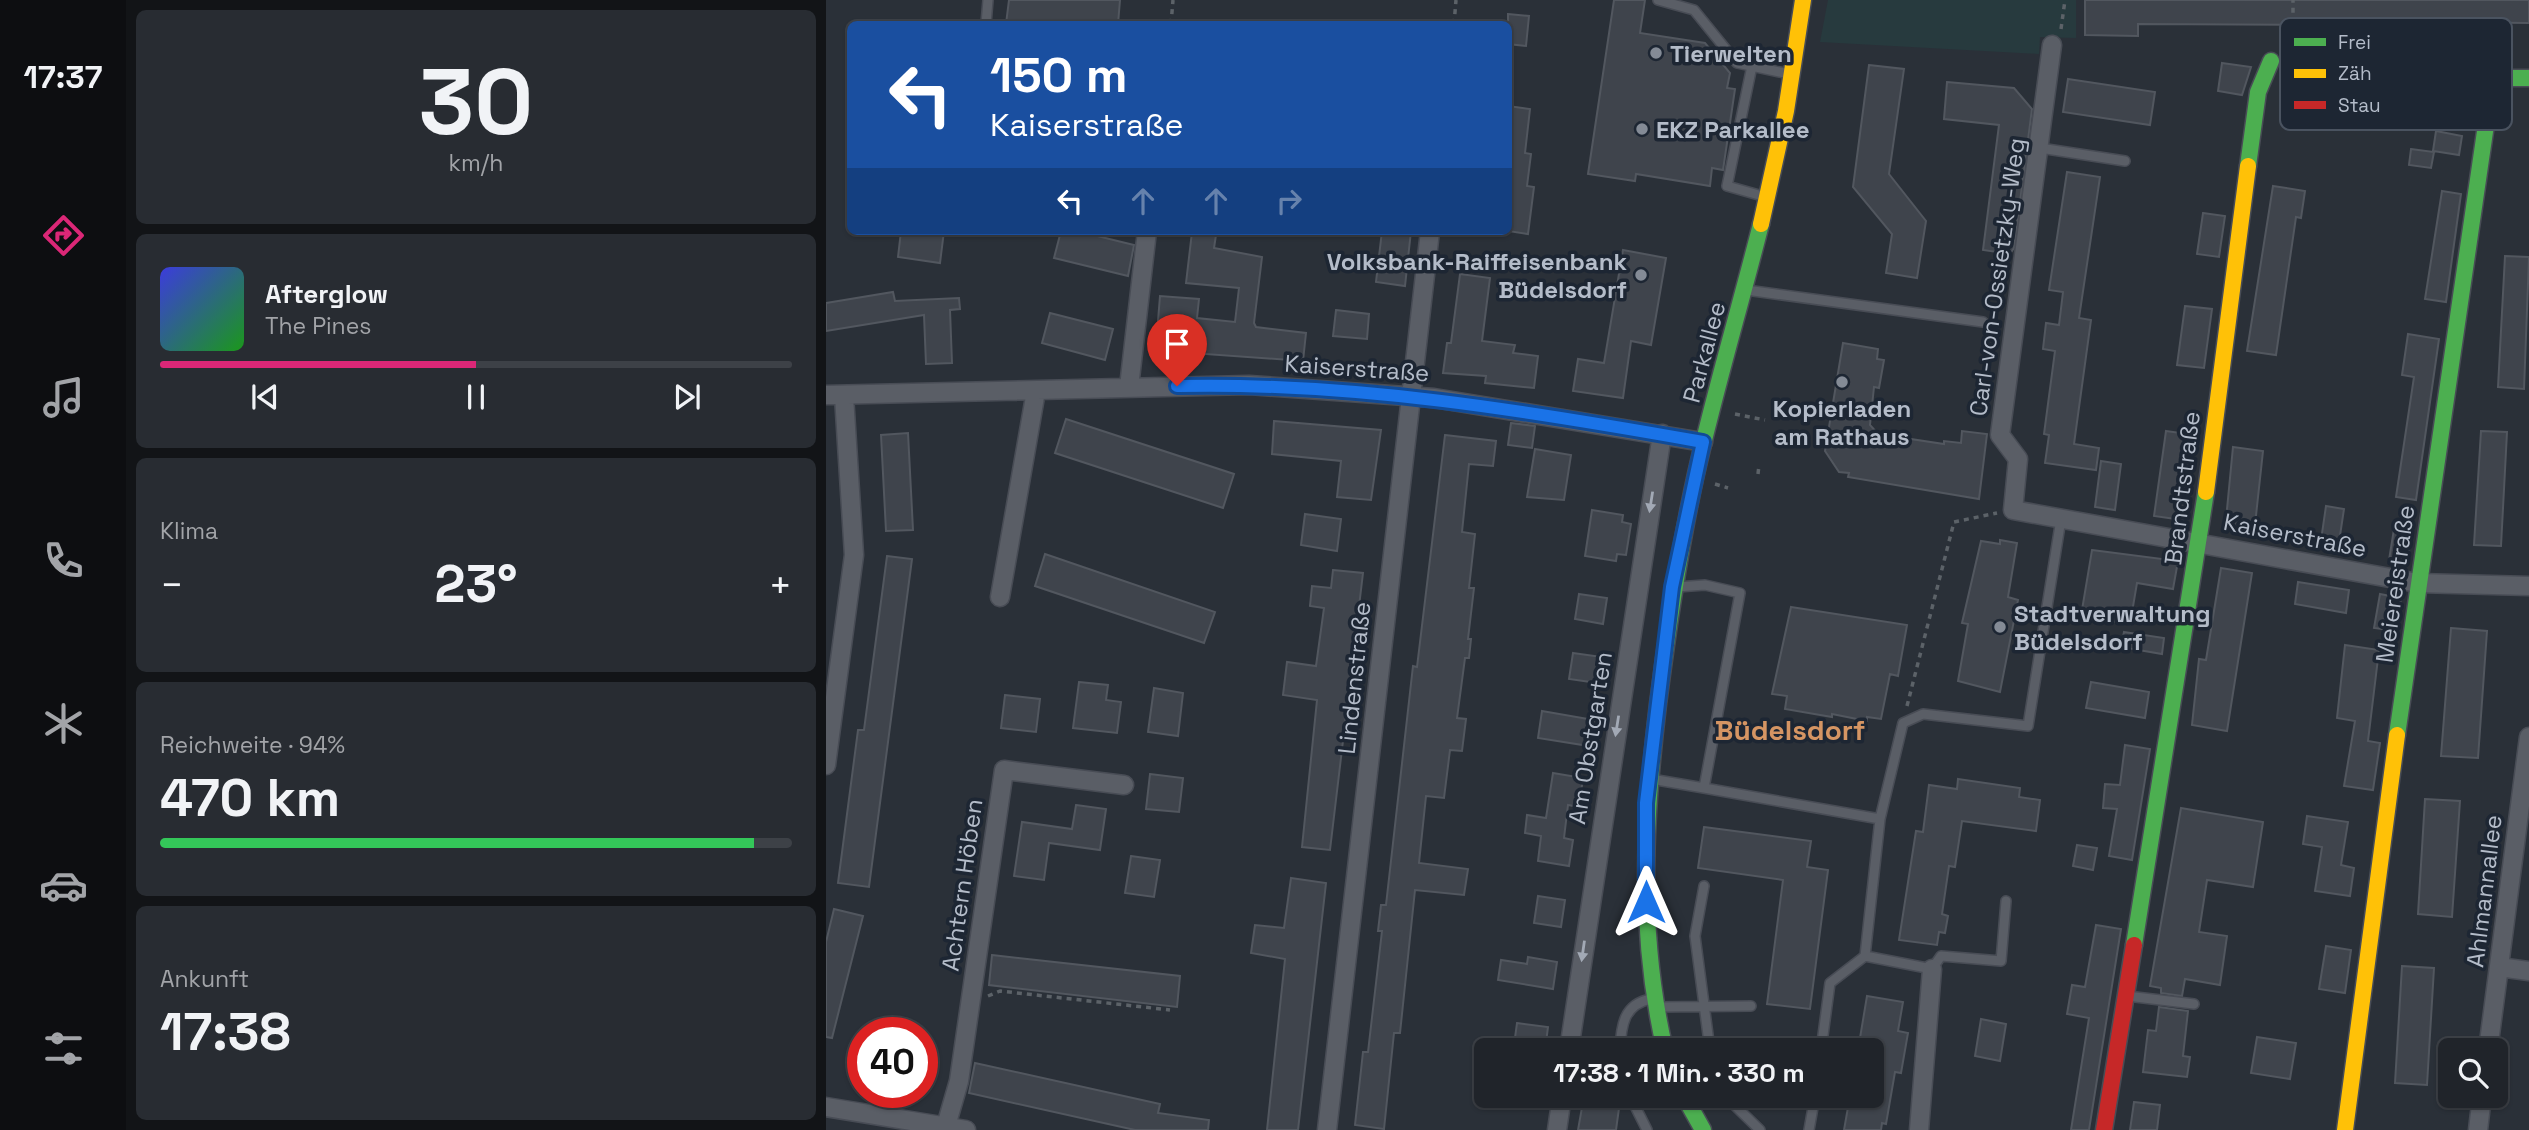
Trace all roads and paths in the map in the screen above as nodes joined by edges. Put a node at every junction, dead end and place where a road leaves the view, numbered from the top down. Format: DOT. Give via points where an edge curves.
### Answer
graph roads {
  1 [pos="988,0"];
  2 [pos="1173,0"];
  3 [pos="1456,0"];
  4 [pos="1658,0"];
  5 [pos="1803,0"];
  6 [pos="2065,0"];
  7 [pos="2293,0"];
  8 [pos="2293,18"];
  9 [pos="986,21"];
  10 [pos="1171,21"];
  11 [pos="1454,21"];
  12 [pos="2280,44"];
  13 [pos="2052,45"];
  14 [pos="2271,61"];
  15 [pos="1752,66"];
  16 [pos="1791,75"];
  17 [pos="2485,130"];
  18 [pos="2040,148"];
  19 [pos="2125,161"];
  20 [pos="1767,197"];
  21 [pos="1147,235"];
  22 [pos="1430,235"];
  23 [pos="1744,290"];
  24 [pos="1983,322"];
  25 [pos="1129,387"];
  26 [pos="1036,391"];
  27 [pos="826,395"];
  28 [pos="844,396"];
  29 [pos="1410,398"];
  30 [pos="1712,408"];
  31 [pos="1766,420"];
  32 [pos="1662,434"];
  33 [pos="1703,442"];
  34 [pos="1759,465"];
  35 [pos="1758,474"];
  36 [pos="2013,510"];
  37 [pos="2061,519"];
  38 [pos="2200,542"];
  39 [pos="2418,583"];
  40 [pos="2529,586"];
  41 [pos="1672,587"];
  42 [pos="1000,597"];
  43 [pos="1903,723"];
  44 [pos="2529,737"];
  45 [pos="826,765"];
  46 [pos="1649,779"];
  47 [pos="1124,785"];
  48 [pos="1703,788"];
  49 [pos="1880,819"];
  50 [pos="1704,886"];
  51 [pos="2006,901"];
  52 [pos="1865,956"];
  53 [pos="2499,967"];
  54 [pos="1932,969"];
  55 [pos="2529,971"];
  56 [pos="2125,996"];
  57 [pos="970,1003"];
  58 [pos="1653,1003"];
  59 [pos="2194,1004"];
  60 [pos="1705,1006"];
  61 [pos="1751,1006"];
  62 [pos="1170,1010"];
  63 [pos="1571,1038"];
  64 [pos="1621,1038"];
  65 [pos="1662,1038"];
  66 [pos="1709,1038"];
  67 [pos="1823,1038"];
  68 [pos="2490,1038"];
  69 [pos="826,1107"];
  70 [pos="1560,1108"];
  71 [pos="1636,1108"];
  72 [pos="1694,1108"];
  73 [pos="1738,1108"];
  74 [pos="1813,1108"];
  75 [pos="2481,1108"];
  76 [pos="946,1126"];
  77 [pos="966,1130"];
  78 [pos="1327,1130"];
  79 [pos="1557,1130"];
  80 [pos="1647,1130"];
  81 [pos="1703,1130"];
  82 [pos="1760,1130"];
  83 [pos="1809,1130"];
  84 [pos="1919,1130"];
  85 [pos="2104,1130"];
  86 [pos="2345,1130"];
  87 [pos="2478,1130"];
  1 -- 9 [label="lane"];
  2 -- 10 [label="path"];
  3 -- 11 [label="path"];
  4 -- 15 [label="lane" via="1694,10 1737,63"];
  5 -- 16 [label="street, Parkallee"];
  6 -- 13 [label="path" via="2062,27"];
  7 -- 8 [label="path"];
  12 -- 14 [label="path"];
  13 -- 18 [label="street, Carl-von-Ossietzky-Weg"];
  14 -- 38 [label="street, Brandtstraße" via="2258,92"];
  15 -- 16 [label="lane"];
  15 -- 20 [label="lane" via="1727,186"];
  16 -- 20 [label="street, Parkallee"];
  17 -- 39 [label="street, Meiereistraße"];
  18 -- 19 [label="lane"];
  18 -- 36 [label="street, Carl-von-Ossietzky-Weg" via="2000,435 2018,459"];
  20 -- 23 [label="street, Parkallee"];
  21 -- 25 [label="street"];
  22 -- 29 [label="street, Lindenstraße"];
  23 -- 24 [label="lane"];
  23 -- 30 [label="street, Parkallee"];
  25 -- 26 [label="street, Kaiserstraße"];
  25 -- 29 [label="street, Kaiserstraße" via="1249,385"];
  26 -- 28 [label="street, Kaiserstraße"];
  26 -- 42 [label="street"];
  27 -- 28 [label="street, Kaiserstraße"];
  28 -- 45 [label="street" via="854,555"];
  29 -- 32 [label="street, Kaiserstraße"];
  29 -- 78 [label="street, Lindenstraße"];
  30 -- 31 [label="path"];
  30 -- 33 [label="street, Parkallee"];
  32 -- 33 [label="street, Kaiserstraße"];
  32 -- 63 [label="street, Am Obstgarten, one-way"];
  33 -- 41 [label="street, Parkallee"];
  34 -- 35 [label="path"];
  36 -- 37 [label="street, Kaiserstraße"];
  36 -- 43 [label="path" via="1954,522"];
  37 -- 38 [label="street, Kaiserstraße"];
  37 -- 43 [label="lane" via="2028,726 1923,714"];
  38 -- 39 [label="street, Kaiserstraße"];
  38 -- 56 [label="street, Brandtstraße"];
  39 -- 40 [label="street, Kaiserstraße"];
  39 -- 86 [label="street, Meiereistraße" via="2361,981"];
  41 -- 46 [label="street, Parkallee"];
  41 -- 48 [label="lane" via="1705,585 1740,593"];
  43 -- 49 [label="lane"];
  44 -- 53 [label="street, Ahlmannallee"];
  46 -- 48 [label="lane"];
  46 -- 58 [label="street, Parkallee" via="1646,952"];
  47 -- 57 [label="street, Achtern Höben" via="1004,771"];
  48 -- 49 [label="lane"];
  49 -- 52 [label="lane"];
  50 -- 60 [label="lane" via="1695,936"];
  51 -- 54 [label="lane" via="2001,961 1941,956"];
  52 -- 54 [label="lane"];
  52 -- 67 [label="lane" via="1830,983"];
  53 -- 55 [label="street"];
  53 -- 68 [label="street, Ahlmannallee"];
  54 -- 84 [label="street"];
  56 -- 59 [label="lane"];
  56 -- 85 [label="street, Brandtstraße"];
  57 -- 62 [label="path" via="1000,991"];
  57 -- 76 [label="street, Achtern Höben" via="959,1081"];
  58 -- 60 [label="lane"];
  58 -- 64 [label="lane" via="1639,1001 1629,1008"];
  58 -- 65 [label="street, Parkallee"];
  60 -- 61 [label="lane"];
  60 -- 66 [label="lane"];
  69 -- 76 [label="street"];
  70 -- 79 [label="street"];
  71 -- 80 [label="lane"];
  72 -- 81 [label="street"];
  73 -- 82 [label="lane"];
  74 -- 83 [label="lane"];
  75 -- 87 [label="street"];
  76 -- 77 [label="street"];
}
